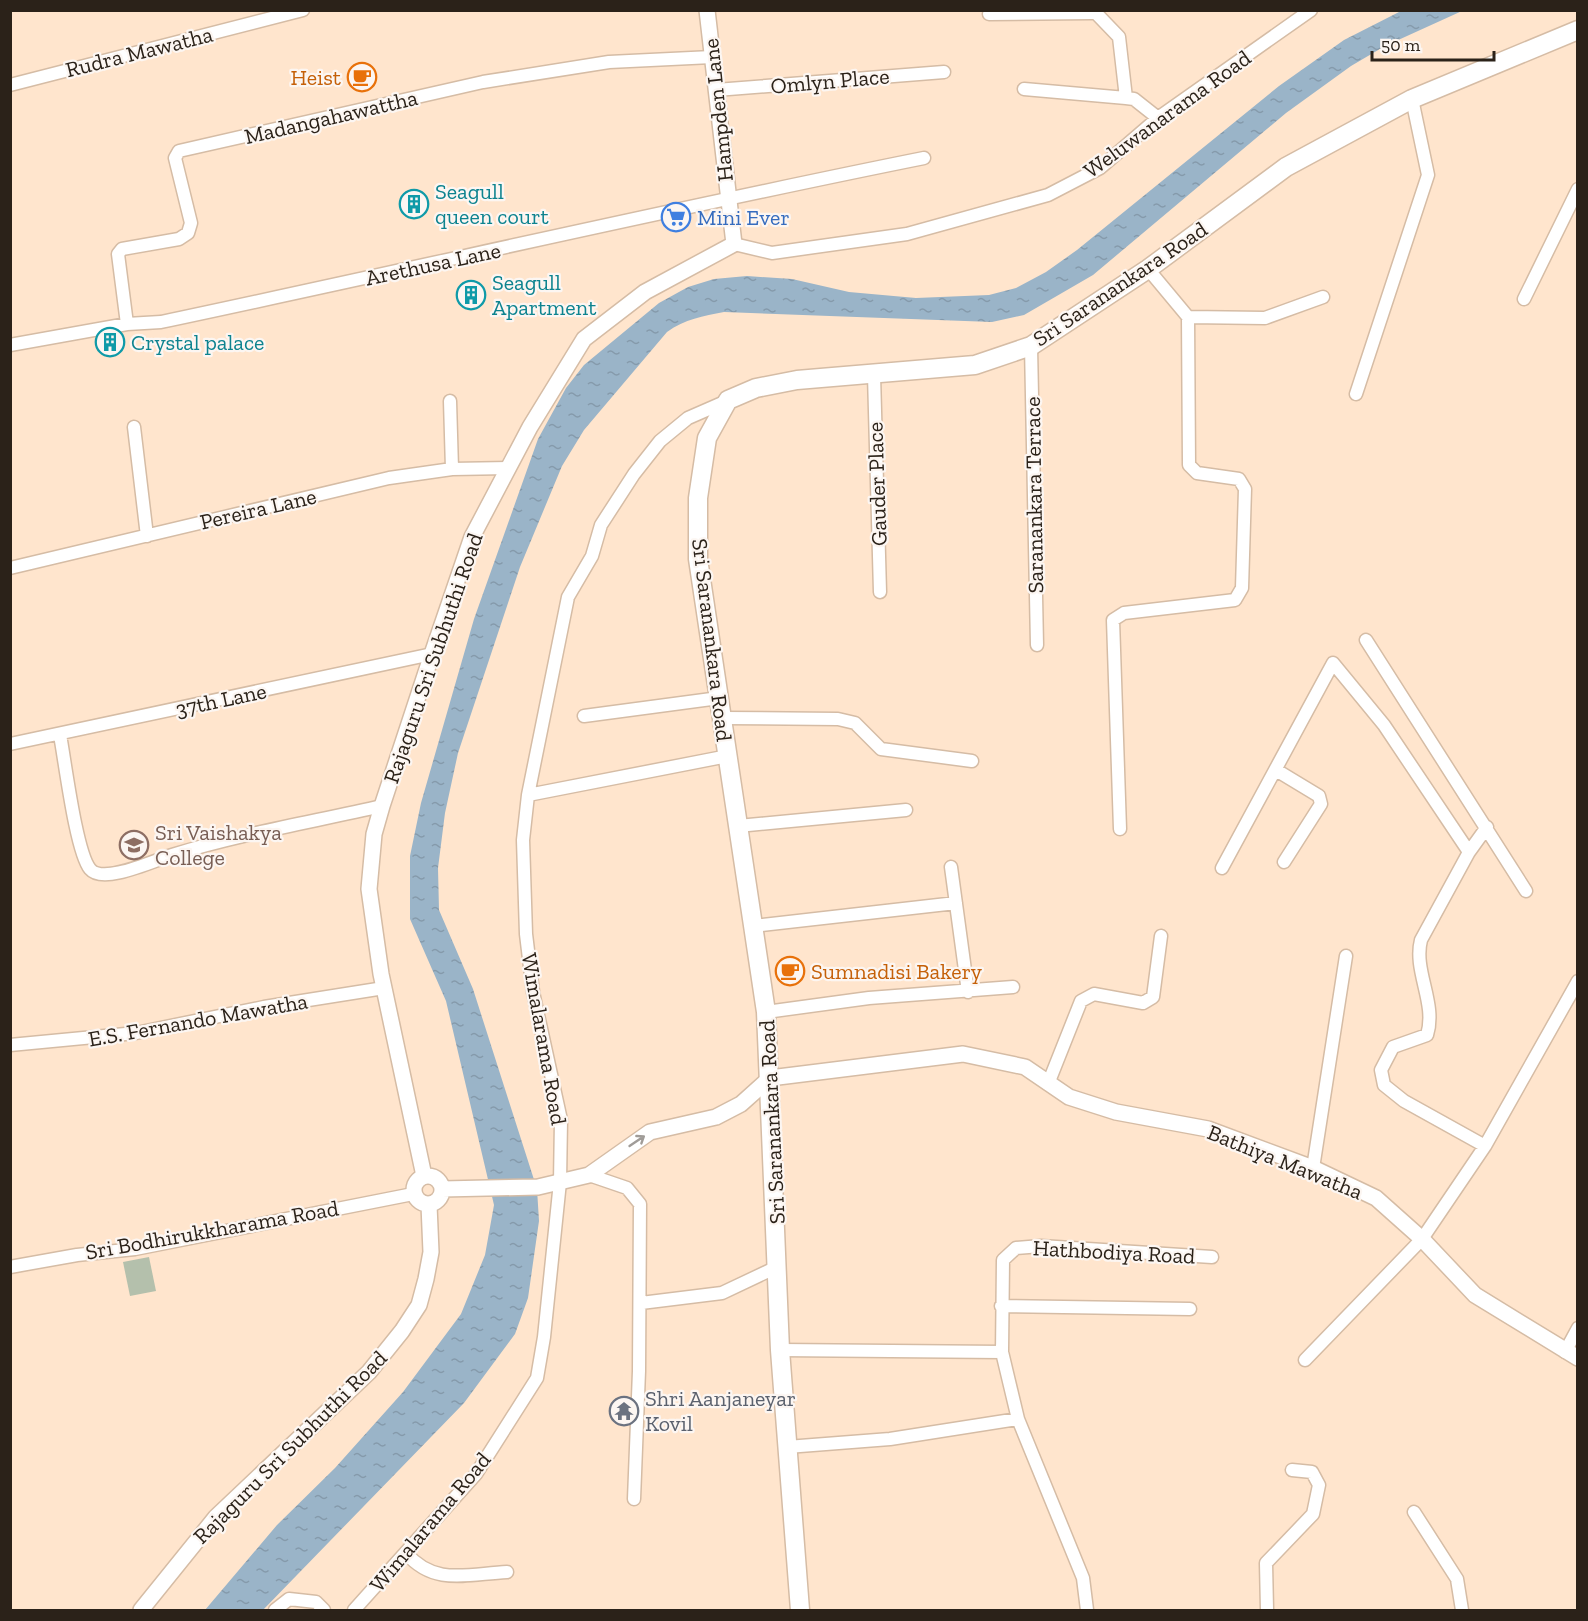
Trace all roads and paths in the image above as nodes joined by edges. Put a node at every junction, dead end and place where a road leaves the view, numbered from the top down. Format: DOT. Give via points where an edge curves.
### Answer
graph roads {
  1 [pos="303,10"];
  2 [pos="707,10"];
  3 [pos="1311,10"];
  4 [pos="1092,12"];
  5 [pos="989,14"];
  6 [pos="1578,30"];
  7 [pos="712,57"];
  8 [pos="944,72"];
  9 [pos="10,85"];
  10 [pos="1024,89"];
  11 [pos="716,90"];
  12 [pos="1126,98"];
  13 [pos="1413,99"];
  14 [pos="1158,118"];
  15 [pos="924,158"];
  16 [pos="1578,189"];
  17 [pos="728,198"];
  18 [pos="734,244"];
  19 [pos="1148,269"];
  20 [pos="1323,297"];
  21 [pos="1524,299"];
  22 [pos="1188,317"];
  23 [pos="127,324"];
  24 [pos="10,345"];
  25 [pos="1031,346"];
  26 [pos="874,375"];
  27 [pos="1356,394"];
  28 [pos="728,400"];
  29 [pos="450,401"];
  30 [pos="134,427"];
  31 [pos="509,468"];
  32 [pos="452,469"];
  33 [pos="147,536"];
  34 [pos="10,568"];
  35 [pos="880,592"];
  36 [pos="1366,640"];
  37 [pos="1038,645"];
  38 [pos="432,654"];
  39 [pos="719,698"];
  40 [pos="584,716"];
  41 [pos="723,718"];
  42 [pos="60,735"];
  43 [pos="10,744"];
  44 [pos="728,756"];
  45 [pos="972,761"];
  46 [pos="1276,770"];
  47 [pos="528,795"];
  48 [pos="382,806"];
  49 [pos="906,810"];
  50 [pos="738,826"];
  51 [pos="1487,827"];
  52 [pos="1120,829"];
  53 [pos="1469,852"];
  54 [pos="1284,862"];
  55 [pos="951,867"];
  56 [pos="1222,868"];
  57 [pos="1526,891"];
  58 [pos="956,903"];
  59 [pos="753,926"];
  60 [pos="1161,936"];
  61 [pos="1346,956"];
  62 [pos="1578,981"];
  63 [pos="1013,987"];
  64 [pos="384,988"];
  65 [pos="968,992"];
  66 [pos="766,1012"];
  67 [pos="10,1045"];
  68 [pos="770,1078"];
  69 [pos="1048,1084"];
  70 [pos="1485,1146"];
  71 [pos="1313,1168"];
  72 [pos="589,1174"];
  73 [pos="424,1176"];
  74 [pos="560,1182"];
  75 [pos="442,1189"];
  76 [pos="414,1194"];
  77 [pos="429,1205"];
  78 [pos="1422,1239"];
  79 [pos="1212,1257"];
  80 [pos="779,1266"];
  81 [pos="10,1267"];
  82 [pos="640,1303"];
  83 [pos="1001,1306"];
  84 [pos="1190,1309"];
  85 [pos="1578,1328"];
  86 [pos="780,1350"];
  87 [pos="1002,1352"];
  88 [pos="1571,1355"];
  89 [pos="1305,1360"];
  90 [pos="1018,1419"];
  91 [pos="787,1447"];
  92 [pos="1292,1470"];
  93 [pos="634,1499"];
  94 [pos="1414,1512"];
  95 [pos="406,1553"];
  96 [pos="507,1572"];
  97 [pos="141,1611"];
  98 [pos="275,1611"];
  99 [pos="324,1611"];
  100 [pos="354,1611"];
  101 [pos="800,1611"];
  102 [pos="1088,1611"];
  103 [pos="1267,1611"];
  104 [pos="1462,1611"];
  1 -- 9 [label="street, Rudra Mawatha"];
  2 -- 7 [label="street, Hampden Lane"];
  3 -- 14 [label="street, Weluwanarama Road"];
  4 -- 5 [label="street"];
  4 -- 12 [label="street" via="1119,37"];
  6 -- 13 [label="main road, Sri Saranankara Road"];
  7 -- 11 [label="street, Hampden Lane"];
  7 -- 23 [label="street, Madangahawattha" via="609,62 483,82 179,151 175,158 191,223 188,233 179,239 122,249 118,254"];
  8 -- 11 [label="street, Omlyn Place"];
  10 -- 12 [label="street"];
  11 -- 17 [label="street, Hampden Lane"];
  12 -- 14 [label="street" via="1134,99"];
  13 -- 19 [label="main road, Sri Saranankara Road" via="1286,168"];
  13 -- 27 [label="street" via="1428,175"];
  14 -- 18 [label="street, Weluwanarama Road" via="1100,168 1048,195 907,234 772,253"];
  15 -- 17 [label="street, Arethusa Lane"];
  16 -- 21 [label="street"];
  17 -- 18 [label="street, Hampden Lane"];
  17 -- 23 [label="street, Arethusa Lane" via="196,315"];
  18 -- 31 [label="street, Rajaguru Sri Subhuthi Road" via="645,292 584,339"];
  19 -- 22 [label="street"];
  19 -- 25 [label="main road, Sri Saranankara Road"];
  20 -- 22 [label="street" via="1265,318"];
  22 -- 52 [label="street" via="1189,465 1197,473 1239,479 1245,489 1242,588 1235,600 1124,613 1113,620"];
  23 -- 24 [label="street, Arethusa Lane"];
  25 -- 26 [label="main road, Sri Saranankara Road" via="975,365"];
  25 -- 37 [label="street, Saranankara Terrace"];
  26 -- 28 [label="main road, Sri Saranankara Road" via="797,380 756,388"];
  26 -- 35 [label="street, Gauder Place"];
  28 -- 39 [label="main road, Sri Saranankara Road" via="707,438 698,498 698,560"];
  28 -- 47 [label="street, Wimalarama Road" via="688,418 660,441 602,525 592,556 568,597"];
  29 -- 32 [label="street"];
  30 -- 33 [label="street"];
  31 -- 32 [label="street, Pereira Lane"];
  31 -- 38 [label="street, Rajaguru Sri Subhuthi Road" via="472,537"];
  32 -- 33 [label="street, Pereira Lane" via="389,478"];
  33 -- 34 [label="street, Pereira Lane"];
  36 -- 51 [label="street"];
  38 -- 42 [label="street, 37th Lane"];
  38 -- 48 [label="street, Rajaguru Sri Subhuthi Road"];
  39 -- 40 [label="street"];
  39 -- 41 [label="main road, Sri Saranankara Road"];
  41 -- 44 [label="main road, Sri Saranankara Road"];
  41 -- 45 [label="street" via="838,719 855,723 881,749"];
  42 -- 43 [label="street, 37th Lane"];
  42 -- 48 [label="street" via="80,846 90,870 99,875"];
  44 -- 47 [label="street"];
  44 -- 50 [label="main road, Sri Saranankara Road"];
  46 -- 53 [label="street" via="1333,663 1384,725"];
  46 -- 54 [label="street" via="1319,796 1321,804"];
  46 -- 56 [label="street"];
  47 -- 74 [label="street, Wimalarama Road" via="523,840 526,934 533,992 561,1120"];
  48 -- 64 [label="street, Rajaguru Sri Subhuthi Road" via="374,834 369,889"];
  49 -- 50 [label="street"];
  50 -- 59 [label="main road, Sri Saranankara Road"];
  51 -- 53 [label="street"];
  51 -- 57 [label="street"];
  53 -- 70 [label="street" via="1439,904 1417,955 1428,1000 1427,1035 1393,1047 1381,1070 1382,1080 1404,1101"];
  55 -- 58 [label="street"];
  58 -- 59 [label="street"];
  58 -- 65 [label="street"];
  59 -- 66 [label="main road, Sri Saranankara Road"];
  60 -- 69 [label="street" via="1153,997 1143,1003 1094,994 1081,1001"];
  61 -- 71 [label="street"];
  62 -- 70 [label="street"];
  63 -- 65 [label="street"];
  64 -- 67 [label="street, E.S. Fernando Mawatha" via="264,1007 136,1034"];
  64 -- 73 [label="street, Rajaguru Sri Subhuthi Road"];
  65 -- 66 [label="street" via="869,998"];
  66 -- 68 [label="main road, Sri Saranankara Road"];
  68 -- 69 [label="street, Bathiya Mawatha" via="963,1054 1024,1067"];
  72 -- 68 [label="street, one-way" via="650,1132 716,1117 741,1104"];
  68 -- 80 [label="main road, Sri Saranankara Road"];
  69 -- 71 [label="street, Bathiya Mawatha" via="1069,1097 1116,1112 1208,1129"];
  70 -- 78 [label="street"];
  71 -- 78 [label="street, Bathiya Mawatha" via="1376,1198"];
  72 -- 74 [label="street"];
  72 -- 82 [label="street" via="627,1188 640,1204"];
  73 -- 75 [label="street" via="436,1179"];
  73 -- 76 [label="street" via="416,1181"];
  74 -- 75 [label="street" via="538,1187"];
  74 -- 95 [label="street, Wimalarama Road" via="537,1378 476,1474"];
  75 -- 77 [label="street" via="440,1198"];
  76 -- 77 [label="street" via="421,1203"];
  76 -- 81 [label="street, Sri Bodhirukkharama Road" via="135,1249"];
  77 -- 97 [label="street, Rajaguru Sri Subhuthi Road" via="431,1252 426,1279 419,1305 402,1331 369,1372 216,1517"];
  78 -- 88 [label="street, Bathiya Mawatha" via="1475,1295"];
  78 -- 89 [label="street"];
  79 -- 83 [label="street, Hathbodiya Road" via="1041,1246 1016,1248 1003,1260"];
  80 -- 82 [label="street" via="722,1293"];
  80 -- 86 [label="main road, Sri Saranankara Road"];
  82 -- 93 [label="street"];
  83 -- 84 [label="street"];
  83 -- 87 [label="street, Hathbodiya Road"];
  85 -- 88 [label="street"];
  86 -- 87 [label="street"];
  86 -- 91 [label="main road, Sri Saranankara Road"];
  87 -- 90 [label="street, Hathbodiya Road"];
  90 -- 91 [label="street" via="890,1439"];
  90 -- 102 [label="street, Hathbodiya Road" via="1083,1578"];
  91 -- 101 [label="main road, Sri Saranankara Road"];
  92 -- 103 [label="street" via="1312,1472 1319,1485 1313,1514 1266,1563"];
  94 -- 104 [label="street" via="1457,1579"];
  95 -- 96 [label="street" via="429,1573"];
  95 -- 100 [label="street, Wimalarama Road"];
  98 -- 99 [label="street" via="289,1599 316,1602"];
}
